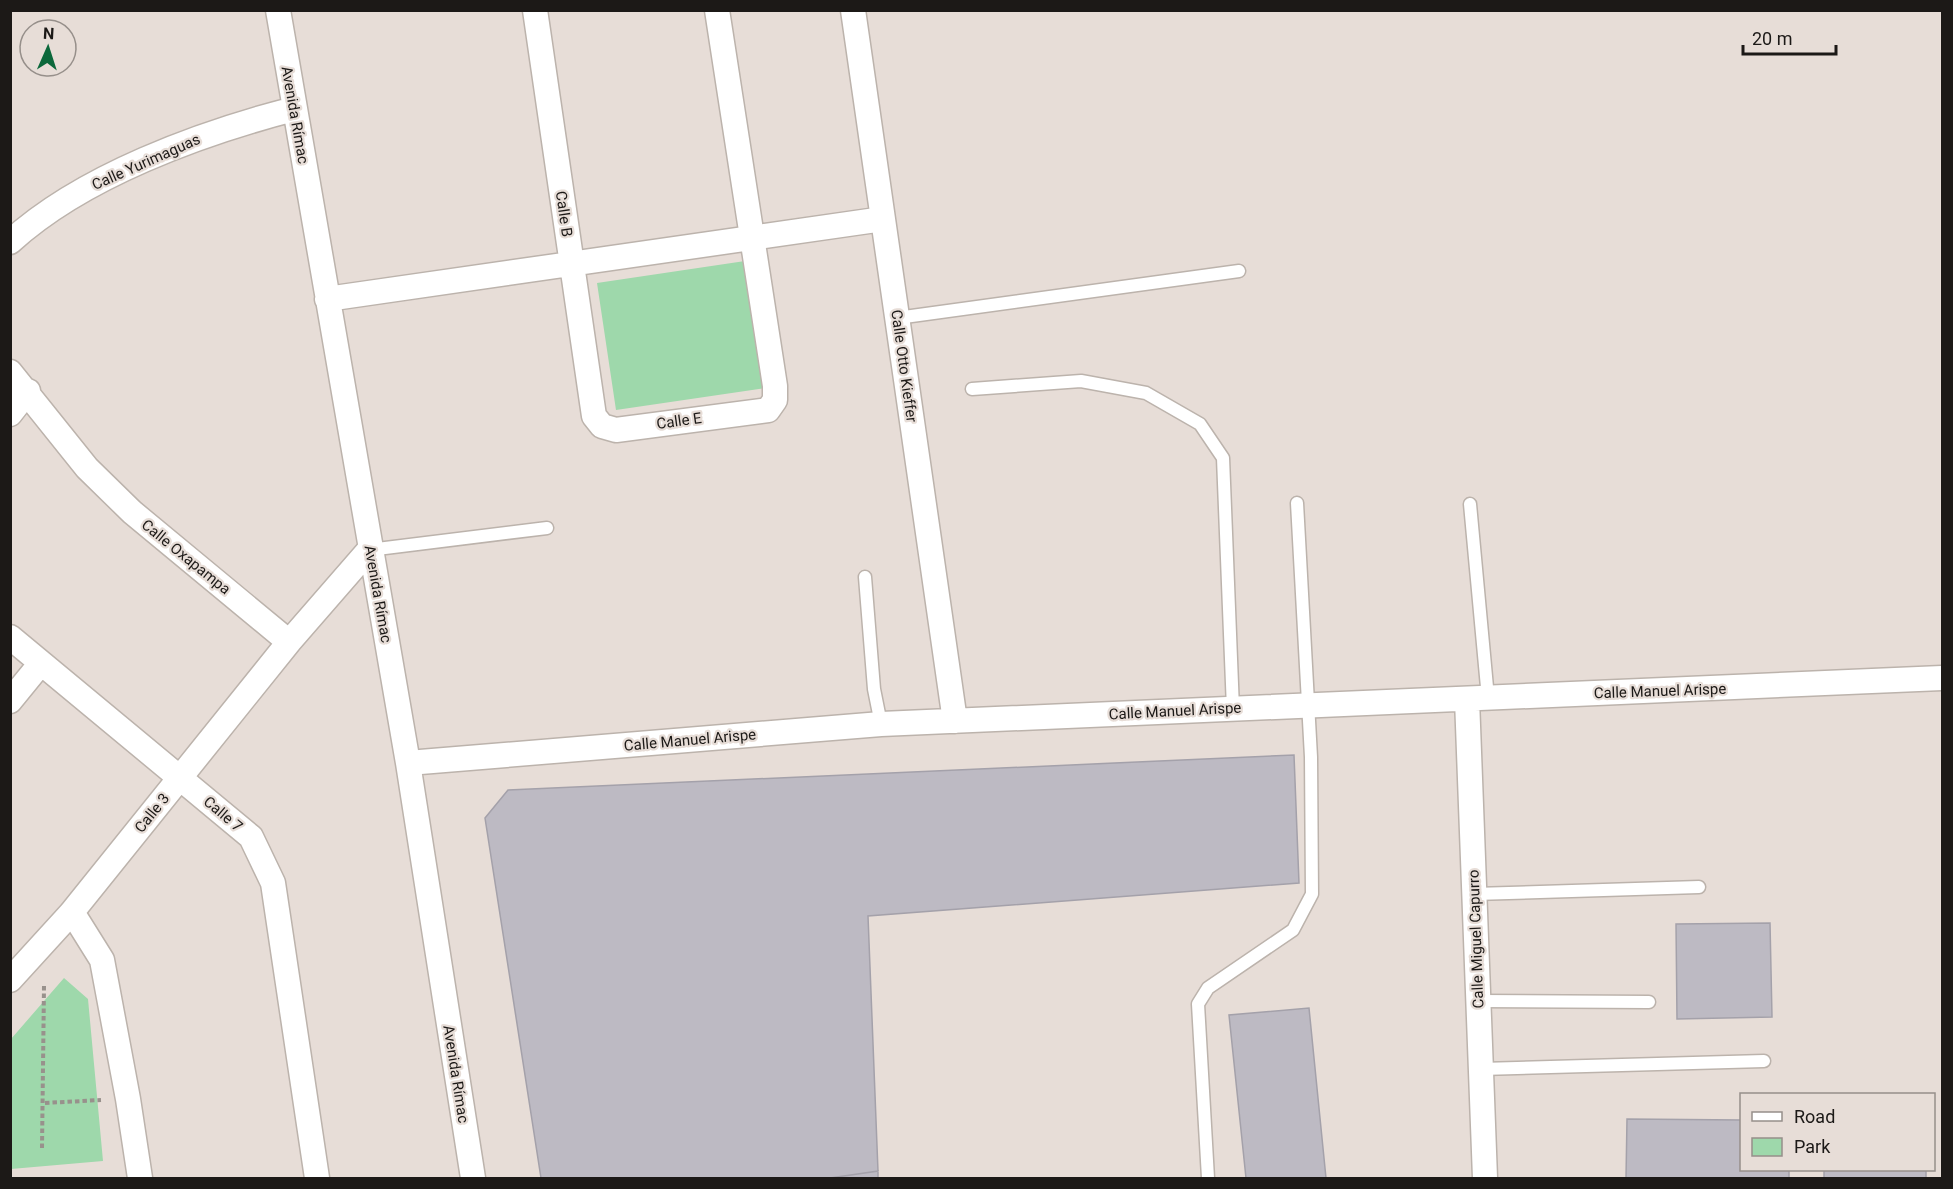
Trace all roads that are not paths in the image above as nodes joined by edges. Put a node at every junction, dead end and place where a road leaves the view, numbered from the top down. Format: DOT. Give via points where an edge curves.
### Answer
graph roads {
  1 [pos="278,10"];
  2 [pos="535,10"];
  3 [pos="717,10"];
  4 [pos="854,10"];
  5 [pos="294,109"];
  6 [pos="883,219"];
  7 [pos="753,238"];
  8 [pos="10,242"];
  9 [pos="572,265"];
  10 [pos="1239,271"];
  11 [pos="327,298"];
  12 [pos="897,318"];
  13 [pos="10,372"];
  14 [pos="972,389"];
  15 [pos="28,392"];
  16 [pos="10,414"];
  17 [pos="594,417"];
  18 [pos="1297,503"];
  19 [pos="1470,504"];
  20 [pos="547,528"];
  21 [pos="369,550"];
  22 [pos="865,578"];
  23 [pos="10,637"];
  24 [pos="289,642"];
  25 [pos="41,663"];
  26 [pos="1942,678"];
  27 [pos="1477,698"];
  28 [pos="10,701"];
  29 [pos="1308,706"];
  30 [pos="1233,709"];
  31 [pos="955,721"];
  32 [pos="881,724"];
  33 [pos="408,763"];
  34 [pos="180,778"];
  35 [pos="1700,887"];
  36 [pos="1474,894"];
  37 [pos="72,912"];
  38 [pos="10,980"];
  39 [pos="1478,1001"];
  40 [pos="1649,1002"];
  41 [pos="1764,1061"];
  42 [pos="1481,1069"];
  43 [pos="140,1179"];
  44 [pos="317,1179"];
  45 [pos="473,1179"];
  46 [pos="1208,1179"];
  47 [pos="1485,1179"];
  1 -- 5 [label="street, Avenida Rímac"];
  2 -- 9 [label="street, Calle B"];
  3 -- 7 [label="street"];
  4 -- 6 [label="street, Calle Otto Kieffer"];
  5 -- 8 [label="street, Calle Yurimaguas" via="235,124 103,179 25,228"];
  5 -- 11 [label="street, Avenida Rímac"];
  6 -- 7 [label="street"];
  6 -- 12 [label="street, Calle Otto Kieffer"];
  7 -- 9 [label="street"];
  7 -- 17 [label="street, Calle E" via="775,386 775,400 768,410 616,430 602,426"];
  9 -- 11 [label="street"];
  9 -- 17 [label="street, Calle B"];
  10 -- 12 [label="lane"];
  11 -- 21 [label="street, Avenida Rímac"];
  12 -- 31 [label="street, Calle Otto Kieffer"];
  13 -- 15 [label="street, Calle Oxapampa"];
  14 -- 30 [label="lane" via="1081,381 1146,393 1200,424 1223,458"];
  15 -- 16 [label="street"];
  15 -- 24 [label="street, Calle Oxapampa" via="87,468 132,512"];
  18 -- 29 [label="lane"];
  19 -- 27 [label="lane"];
  20 -- 21 [label="lane"];
  21 -- 24 [label="street"];
  21 -- 33 [label="street, Avenida Rímac"];
  22 -- 32 [label="lane" via="874,689"];
  23 -- 25 [label="street, Calle 7"];
  24 -- 34 [label="street, Calle 3"];
  25 -- 28 [label="street"];
  25 -- 34 [label="street, Calle 7"];
  26 -- 27 [label="street, Calle Manuel Arispe"];
  27 -- 29 [label="street, Calle Manuel Arispe"];
  27 -- 36 [label="street, Calle Miguel Capurro"];
  29 -- 30 [label="street, Calle Manuel Arispe"];
  29 -- 46 [label="lane" via="1312,894 1293,930 1208,988 1198,1004"];
  30 -- 31 [label="street, Calle Manuel Arispe"];
  31 -- 32 [label="street, Calle Manuel Arispe"];
  32 -- 33 [label="street, Calle Manuel Arispe"];
  33 -- 45 [label="street, Avenida Rímac"];
  34 -- 37 [label="street, Calle 3"];
  34 -- 44 [label="street, Calle 7" via="250,837 273,884"];
  35 -- 36 [label="lane"];
  36 -- 39 [label="street, Calle Miguel Capurro"];
  37 -- 38 [label="street, Calle 3"];
  37 -- 43 [label="street" via="102,960"];
  39 -- 40 [label="lane"];
  39 -- 42 [label="street, Calle Miguel Capurro"];
  41 -- 42 [label="lane"];
  42 -- 47 [label="street, Calle Miguel Capurro"];
}
